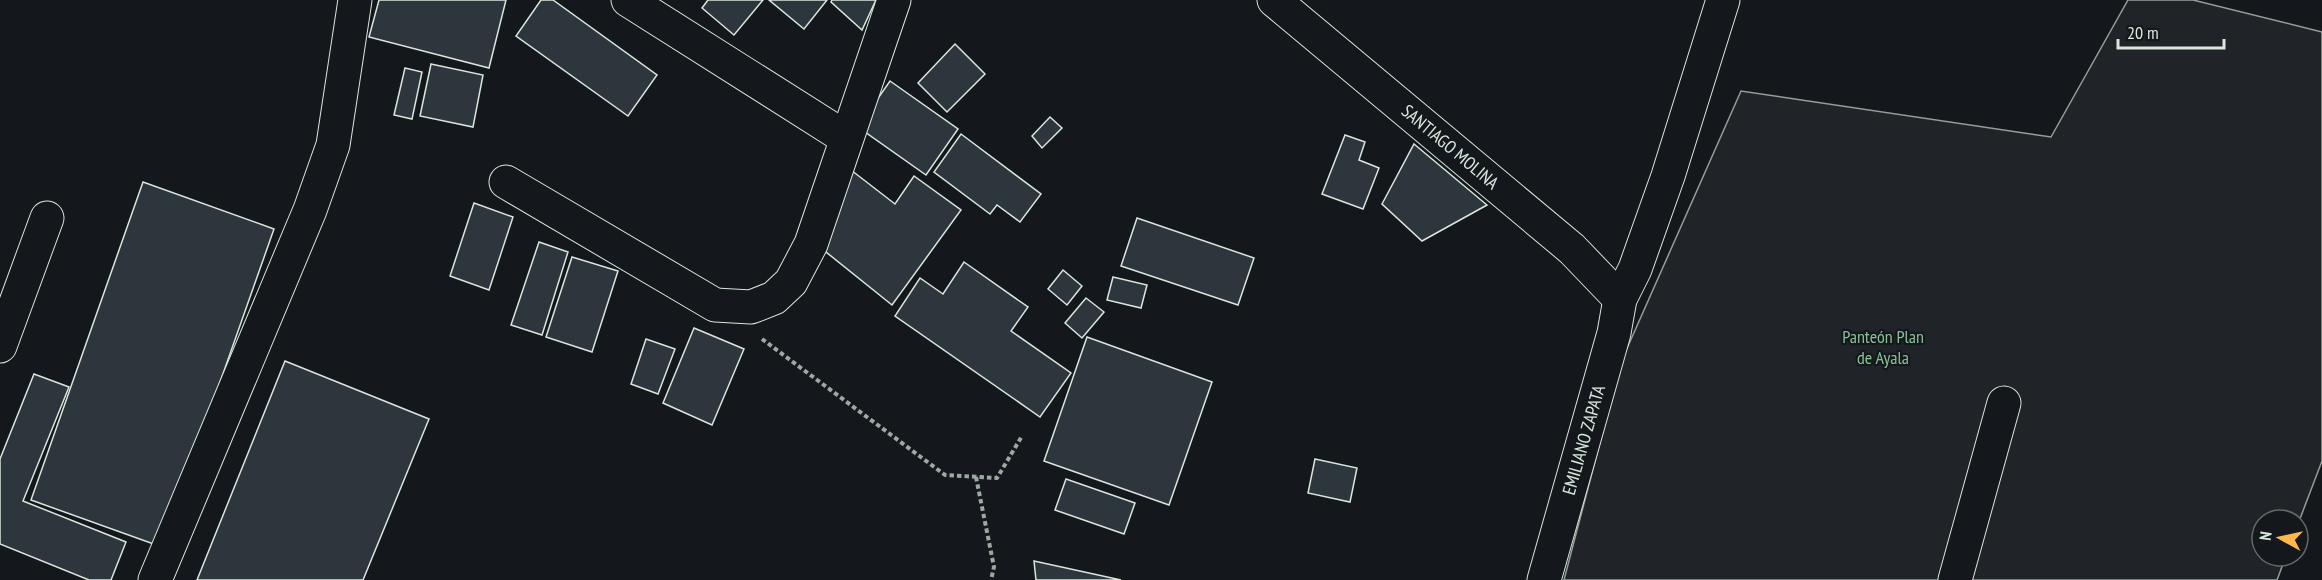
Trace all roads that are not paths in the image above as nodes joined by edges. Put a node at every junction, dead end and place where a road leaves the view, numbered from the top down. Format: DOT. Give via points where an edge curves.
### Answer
graph roads {
  1 [pos="355,0"];
  2 [pos="628,0"];
  3 [pos="894,0"];
  4 [pos="1274,0"];
  5 [pos="1723,0"];
  6 [pos="846,138"];
  7 [pos="507,182"];
  8 [pos="47,218"];
  9 [pos="1620,299"];
  10 [pos="0,346"];
  11 [pos="2004,403"];
  12 [pos="155,580"];
  13 [pos="1544,580"];
  14 [pos="1955,580"];
  1 -- 12 [label="street" via="333,145 310,210"];
  2 -- 6 [label="street"];
  3 -- 6 [label="street"];
  4 -- 9 [label="street, SANTIAGO MOLINA" via="1572,249"];
  5 -- 9 [label="street, EMILIANO ZAPATA" via="1668,176 1635,269"];
  6 -- 7 [label="street" via="811,243 791,282 774,298 751,307 716,305"];
  8 -- 10 [label="street"];
  9 -- 13 [label="street, EMILIANO ZAPATA" via="1614,333"];
  11 -- 14 [label="street"];
}
